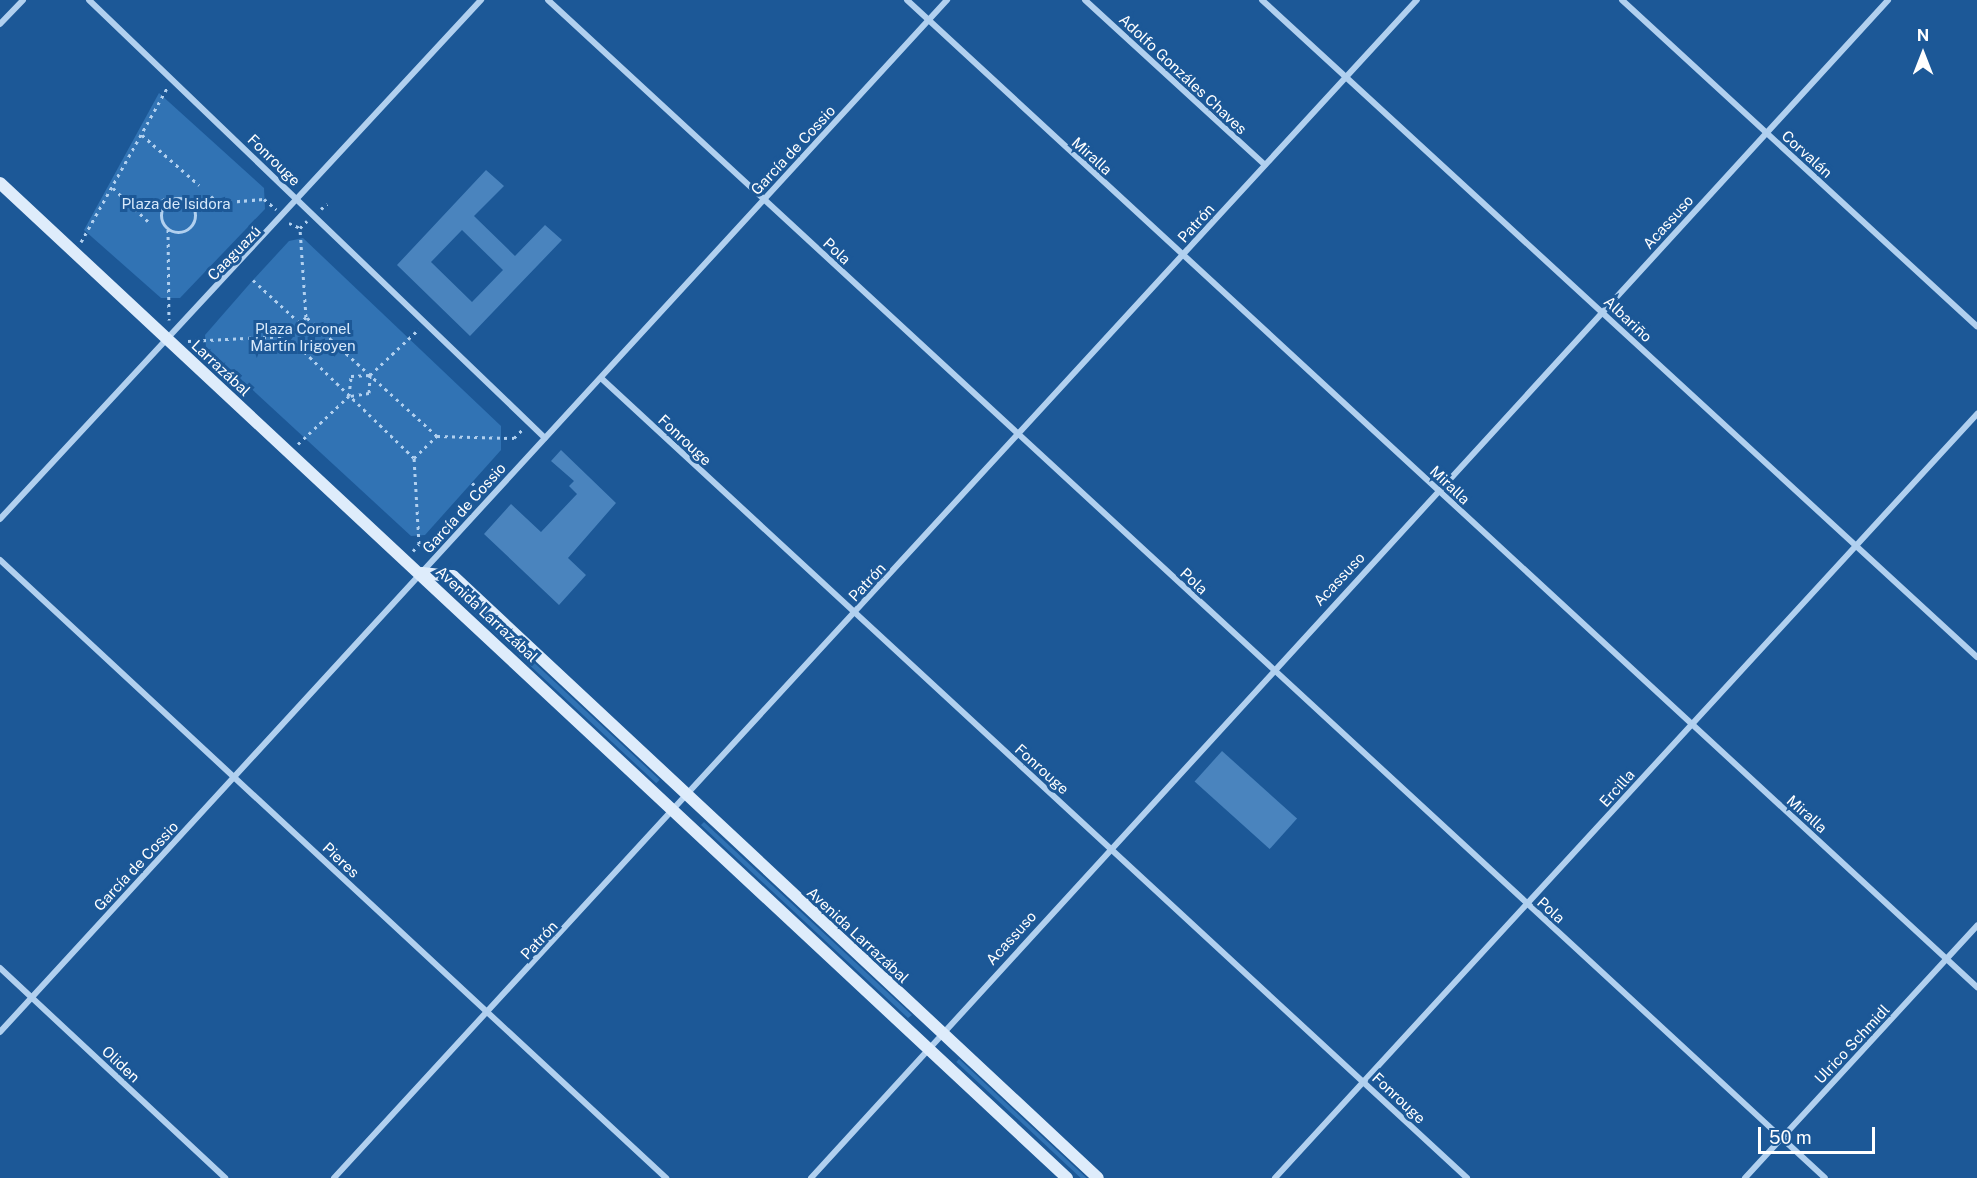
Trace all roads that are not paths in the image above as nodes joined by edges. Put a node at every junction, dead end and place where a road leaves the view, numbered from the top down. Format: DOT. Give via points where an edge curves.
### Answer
graph roads {
  1 [pos="23,0"];
  2 [pos="89,0"];
  3 [pos="481,0"];
  4 [pos="548,0"];
  5 [pos="907,0"];
  6 [pos="948,0"];
  7 [pos="1085,0"];
  8 [pos="1262,0"];
  9 [pos="1417,0"];
  10 [pos="1622,0"];
  11 [pos="1888,0"];
  12 [pos="929,20"];
  13 [pos="0,24"];
  14 [pos="1346,77"];
  15 [pos="1765,132"];
  16 [pos="1264,165"];
  17 [pos="0,183"];
  18 [pos="764,199"];
  19 [pos="300,202"];
  20 [pos="1183,255"];
  21 [pos="1602,312"];
  22 [pos="1977,326"];
  23 [pos="168,339"];
  24 [pos="601,378"];
  25 [pos="1977,414"];
  26 [pos="1018,435"];
  27 [pos="544,438"];
  28 [pos="1438,491"];
  29 [pos="0,519"];
  30 [pos="1855,546"];
  31 [pos="0,560"];
  32 [pos="422,573"];
  33 [pos="854,614"];
  34 [pos="1977,657"];
  35 [pos="1272,669"];
  36 [pos="1691,724"];
  37 [pos="234,777"];
  38 [pos="688,795"];
  39 [pos="673,811"];
  40 [pos="1110,847"];
  41 [pos="1527,904"];
  42 [pos="1977,926"];
  43 [pos="1948,958"];
  44 [pos="0,968"];
  45 [pos="1977,987"];
  46 [pos="32,998"];
  47 [pos="489,1012"];
  48 [pos="0,1032"];
  49 [pos="940,1032"];
  50 [pos="927,1047"];
  51 [pos="1364,1082"];
  52 [pos="1782,1137"];
  53 [pos="225,1178"];
  54 [pos="334,1178"];
  55 [pos="666,1178"];
  56 [pos="811,1178"];
  57 [pos="1068,1178"];
  58 [pos="1098,1178"];
  59 [pos="1275,1178"];
  60 [pos="1467,1178"];
  61 [pos="1745,1178"];
  62 [pos="1825,1178"];
  1 -- 13 [label="street"];
  2 -- 19 [label="street, Fonrouge"];
  3 -- 19 [label="street, Caaguazú"];
  4 -- 18 [label="street, Pola"];
  5 -- 12 [label="street, Miralla"];
  6 -- 12 [label="street, García de Cossio"];
  7 -- 16 [label="street, Adolfo Gonzáles Chaves"];
  8 -- 14 [label="street, Albariño"];
  9 -- 14 [label="street, Patrón"];
  10 -- 15 [label="street, Corvalán"];
  11 -- 15 [label="street, Acassuso"];
  12 -- 18 [label="street, García de Cossio"];
  12 -- 20 [label="street, Miralla"];
  14 -- 16 [label="street, Patrón"];
  14 -- 21 [label="street, Albariño"];
  15 -- 21 [label="street, Acassuso"];
  15 -- 22 [label="street, Corvalán"];
  16 -- 20 [label="street, Patrón"];
  17 -- 23 [label="street, Larrazábal"];
  18 -- 24 [label="street, García de Cossio"];
  18 -- 26 [label="street, Pola"];
  19 -- 23 [label="street, Caaguazú"];
  19 -- 27 [label="street, Fonrouge"];
  20 -- 26 [label="street, Patrón"];
  20 -- 28 [label="street, Miralla"];
  21 -- 28 [label="street, Acassuso"];
  21 -- 30 [label="street, Albariño"];
  23 -- 29 [label="street, Caaguazú"];
  23 -- 32 [label="street, Larrazábal"];
  24 -- 27 [label="street, García de Cossio"];
  24 -- 33 [label="street, Fonrouge"];
  25 -- 30 [label="street, Ercilla"];
  26 -- 33 [label="street, Patrón"];
  26 -- 35 [label="street, Pola"];
  27 -- 32 [label="street, García de Cossio"];
  28 -- 35 [label="street, Acassuso"];
  28 -- 36 [label="street, Miralla"];
  30 -- 34 [label="street, Albariño"];
  30 -- 36 [label="street, Ercilla"];
  31 -- 37 [label="street, Pieres"];
  32 -- 37 [label="street, García de Cossio"];
  32 -- 38 [label="street, Avenida Larrazábal" via="453,576"];
  32 -- 39 [label="street, Avenida Larrazábal"];
  33 -- 38 [label="street, Patrón"];
  33 -- 40 [label="street, Fonrouge"];
  35 -- 40 [label="street, Acassuso"];
  35 -- 41 [label="street, Pola"];
  36 -- 41 [label="street, Ercilla"];
  36 -- 43 [label="street, Miralla"];
  37 -- 46 [label="street, García de Cossio"];
  37 -- 47 [label="street, Pieres"];
  38 -- 39 [label="street, Patrón"];
  38 -- 49 [label="street, Avenida Larrazábal"];
  39 -- 47 [label="street, Patrón"];
  39 -- 50 [label="street, Avenida Larrazábal"];
  40 -- 49 [label="street, Acassuso"];
  40 -- 51 [label="street, Fonrouge"];
  41 -- 51 [label="street, Ercilla"];
  41 -- 52 [label="street, Pola"];
  42 -- 43 [label="street, Ulrico Schmidl"];
  43 -- 45 [label="street, Miralla"];
  43 -- 52 [label="street, Ulrico Schmidl"];
  44 -- 46 [label="street, Oliden"];
  46 -- 48 [label="street, García de Cossio"];
  46 -- 53 [label="street, Oliden"];
  47 -- 54 [label="street, Patrón"];
  47 -- 55 [label="street, Pieres"];
  49 -- 50 [label="street, Acassuso"];
  49 -- 58 [label="street, Avenida Larrazábal"];
  50 -- 56 [label="street, Acassuso"];
  50 -- 57 [label="street, Avenida Larrazábal"];
  51 -- 59 [label="street, Ercilla"];
  51 -- 60 [label="street, Fonrouge"];
  52 -- 61 [label="street, Ulrico Schmidl"];
  52 -- 62 [label="street, Pola"];
}
